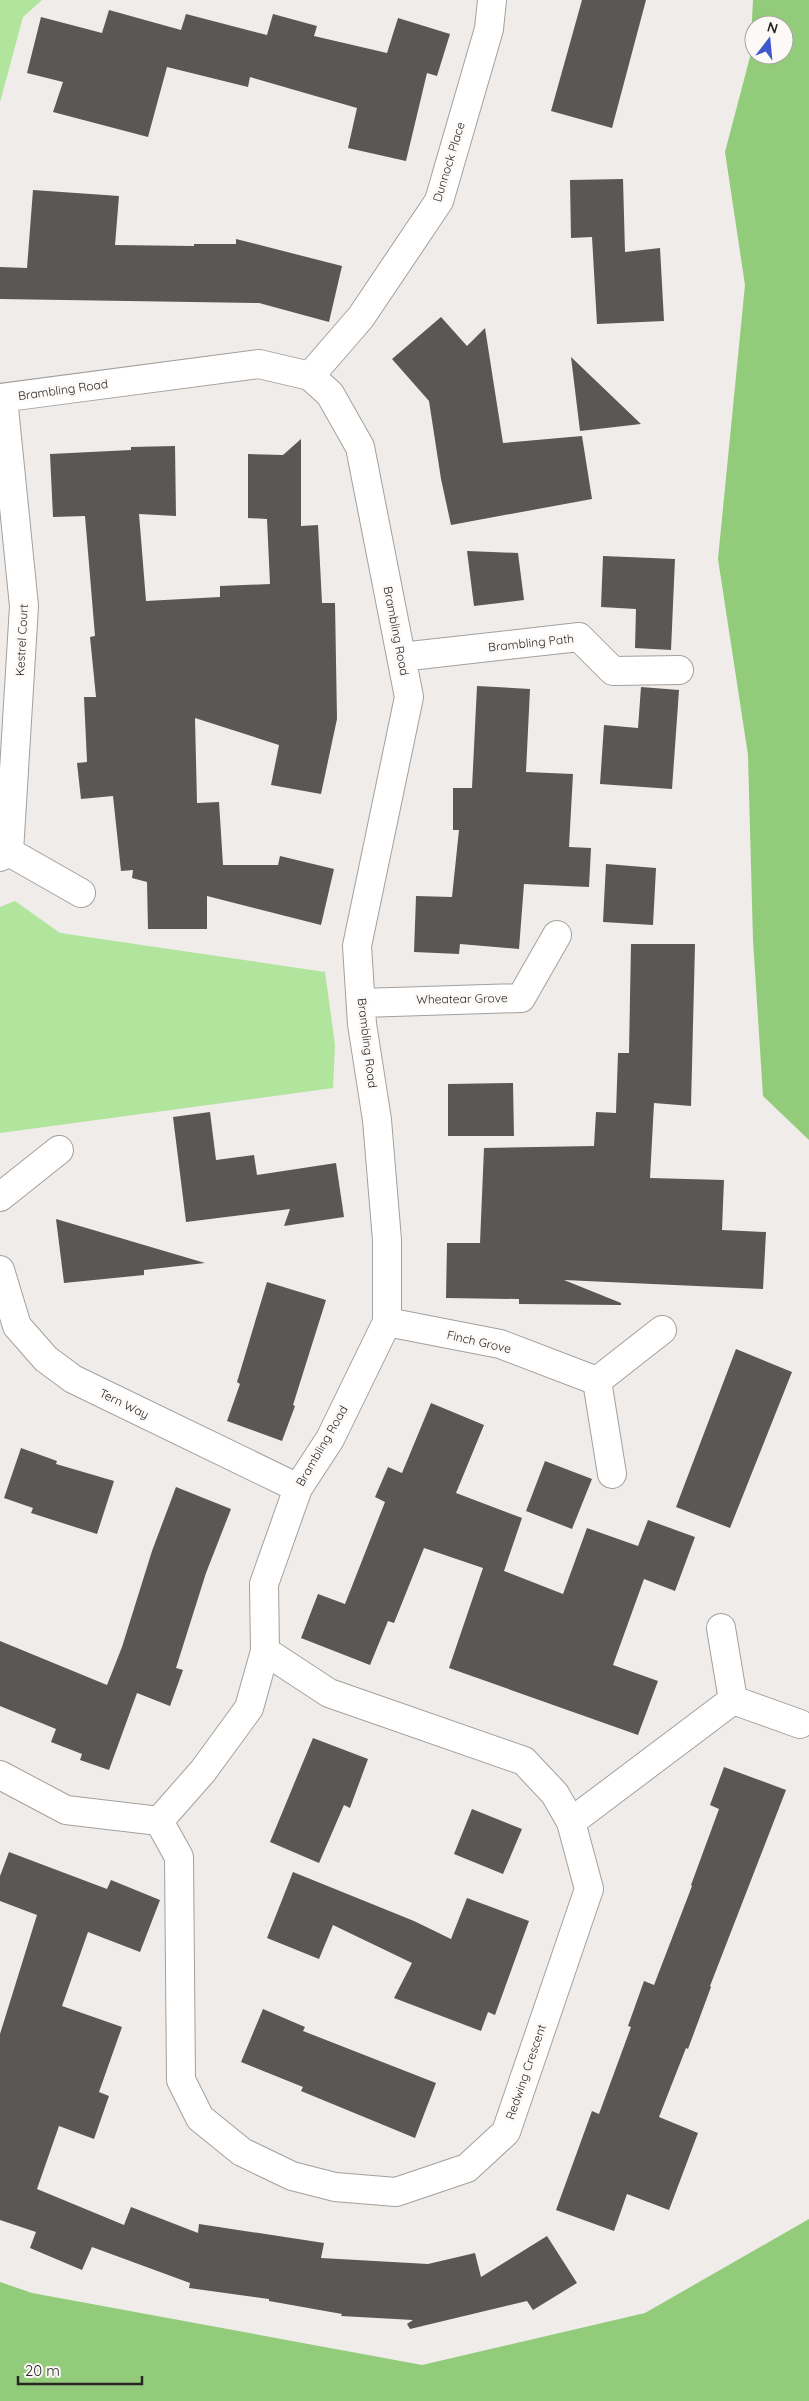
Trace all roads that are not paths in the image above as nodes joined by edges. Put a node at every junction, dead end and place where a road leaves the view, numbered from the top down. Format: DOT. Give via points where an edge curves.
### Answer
graph roads {
  1 [pos="492,0"];
  2 [pos="310,376"];
  3 [pos="1,398"];
  4 [pos="401,657"];
  5 [pos="679,670"];
  6 [pos="5,854"];
  7 [pos="81,893"];
  8 [pos="557,935"];
  9 [pos="361,1003"];
  10 [pos="59,1150"];
  11 [pos="0,1197"];
  12 [pos="0,1270"];
  13 [pos="387,1322"];
  14 [pos="662,1330"];
  15 [pos="597,1381"];
  16 [pos="612,1474"];
  17 [pos="298,1488"];
  18 [pos="721,1628"];
  19 [pos="265,1650"];
  20 [pos="733,1700"];
  21 [pos="800,1724"];
  22 [pos="0,1776"];
  23 [pos="159,1821"];
  24 [pos="571,1822"];
  1 -- 2 [label="street, Dunnock Place" via="488,29 439,201 361,316"];
  2 -- 3 [label="street, Brambling Road" via="259,364"];
  2 -- 4 [label="street, Brambling Road" via="330,394 360,447"];
  3 -- 6 [label="street, Kestrel Court" via="24,606"];
  4 -- 5 [label="street, Brambling Path" via="579,637 613,671"];
  4 -- 9 [label="street, Brambling Road" via="409,697 357,946"];
  6 -- 7 [label="street, Kestrel Court"];
  8 -- 9 [label="street, Wheatear Grove" via="522,998"];
  9 -- 13 [label="street, Brambling Road" via="377,1120 387,1240"];
  10 -- 11 [label="street"];
  12 -- 17 [label="street, Tern Way" via="17,1326 46,1359 73,1379"];
  13 -- 15 [label="street, Finch Grove" via="500,1344"];
  13 -- 17 [label="street, Brambling Road" via="330,1439"];
  14 -- 15 [label="street"];
  15 -- 16 [label="street"];
  17 -- 19 [label="street, Brambling Road" via="264,1584"];
  18 -- 20 [label="street"];
  19 -- 23 [label="street, Brambling Road" via="249,1708 203,1771"];
  19 -- 24 [label="street, Redwing Crescent" via="329,1693 524,1761 555,1794"];
  20 -- 21 [label="street"];
  20 -- 24 [label="street"];
  22 -- 23 [label="street" via="66,1810"];
  23 -- 24 [label="street, Redwing Crescent" via="178,1857 181,2080 200,2118 242,2152 292,2176 335,2187 396,2192 467,2168 506,2132 589,1889"];
}
